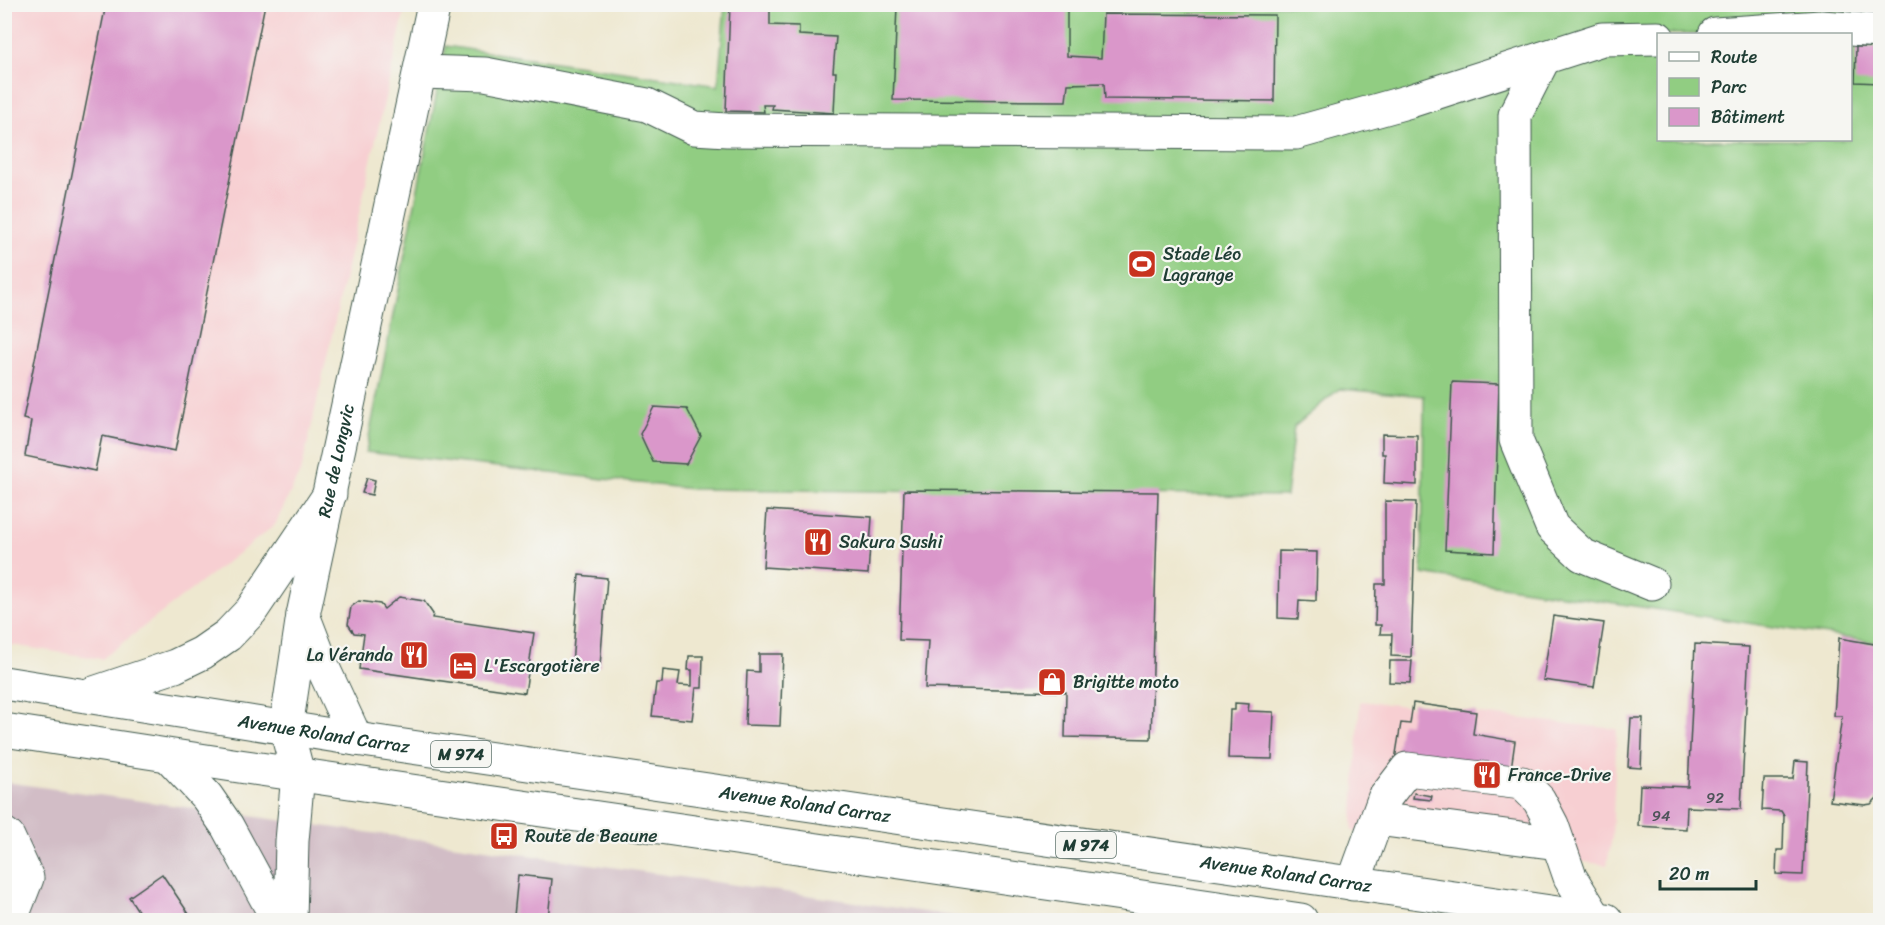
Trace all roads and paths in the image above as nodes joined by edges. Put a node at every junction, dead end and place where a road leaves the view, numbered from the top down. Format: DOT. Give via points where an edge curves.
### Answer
graph roads {
  1 [pos="434,4"];
  2 [pos="1821,16"];
  3 [pos="1881,31"];
  4 [pos="1721,33"];
  5 [pos="1657,38"];
  6 [pos="1544,58"];
  7 [pos="420,72"];
  8 [pos="330,494"];
  9 [pos="1652,584"];
  10 [pos="303,615"];
  11 [pos="4,683"];
  12 [pos="86,696"];
  13 [pos="286,728"];
  14 [pos="4,730"];
  15 [pos="356,739"];
  16 [pos="169,756"];
  17 [pos="298,774"];
  18 [pos="1386,800"];
  19 [pos="1550,823"];
  20 [pos="4,834"];
  21 [pos="1353,884"];
  22 [pos="1601,920"];
  23 [pos="9,921"];
  24 [pos="278,921"];
  25 [pos="291,921"];
  26 [pos="1301,921"];
  1 -- 7 [label="main road, Rue de Longvic"];
  2 -- 3 [label="main road"];
  2 -- 4 [label="main road"];
  5 -- 6 [label="main road" via="1602,39"];
  6 -- 7 [label="main road" via="1296,133 694,128 647,105 485,74"];
  6 -- 9 [label="main road" via="1515,115 1516,440 1552,527 1582,555"];
  7 -- 8 [label="main road, Rue de Longvic"];
  8 -- 10 [label="main road, Rue de Longvic"];
  8 -- 12 [label="main road" via="251,611 228,635 175,666"];
  10 -- 13 [label="main road, Rue de Longvic"];
  10 -- 15 [label="main road"];
  11 -- 12 [label="main road, Avenue Roland Carraz / M 974"];
  12 -- 13 [label="main road, Avenue Roland Carraz / M 974"];
  13 -- 15 [label="main road, Avenue Roland Carraz / M 974"];
  13 -- 17 [label="main road, Rue de Longvic"];
  14 -- 16 [label="main road, M 974"];
  15 -- 21 [label="main road, Avenue Roland Carraz / M 974"];
  16 -- 17 [label="main road, M 974"];
  16 -- 24 [label="main road" via="207,797 227,826"];
  17 -- 25 [label="main road, Rue de Longvic"];
  17 -- 26 [label="main road, M 974"];
  18 -- 19 [label="main road"];
  18 -- 19 [label="main road" via="1407,769 1522,783"];
  18 -- 21 [label="main road"];
  19 -- 22 [label="main road" via="1570,877"];
  20 -- 23 [label="main road" via="27,878"];
  21 -- 22 [label="main road, Avenue Roland Carraz / M 974"];
}
